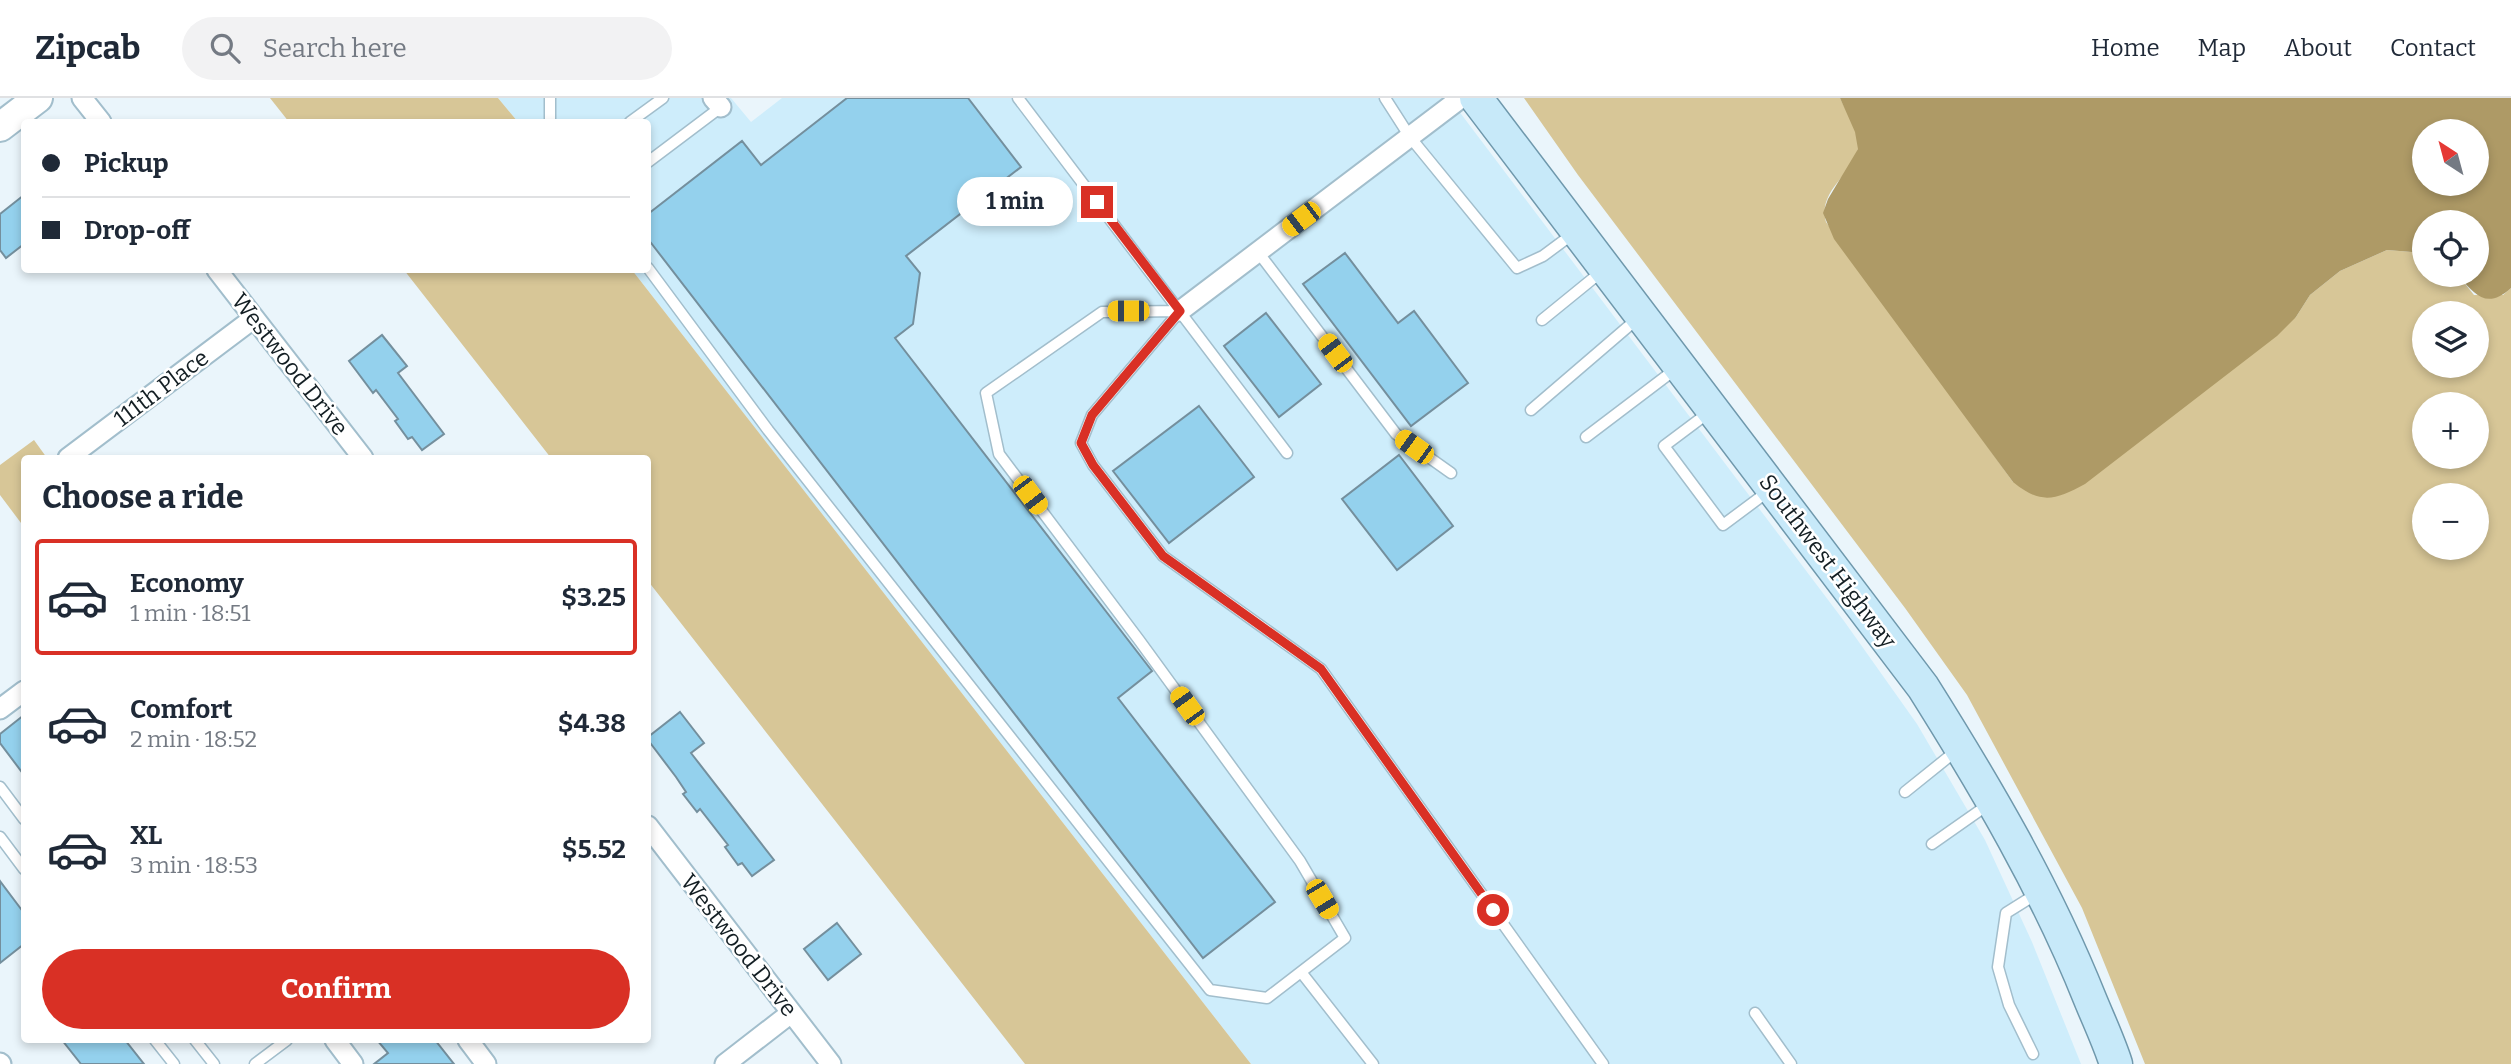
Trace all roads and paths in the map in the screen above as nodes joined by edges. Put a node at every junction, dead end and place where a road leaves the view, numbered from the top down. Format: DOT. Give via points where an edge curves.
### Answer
graph roads {
  1 [pos="38,98"];
  2 [pos="82,98"];
  3 [pos="550,98"];
  4 [pos="663,98"];
  5 [pos="1018,98"];
  6 [pos="1385,98"];
  7 [pos="1461,98"];
  8 [pos="1476,98"];
  9 [pos="717,103"];
  10 [pos="99,119"];
  11 [pos="550,119"];
  12 [pos="634,119"];
  13 [pos="0,127"];
  14 [pos="1410,137"];
  15 [pos="651,159"];
  16 [pos="1577,230"];
  17 [pos="1258,252"];
  18 [pos="1605,268"];
  19 [pos="651,272"];
  20 [pos="219,273"];
  21 [pos="1180,311"];
  22 [pos="1641,315"];
  23 [pos="254,318"];
  24 [pos="1542,320"];
  25 [pos="1680,365"];
  26 [pos="1713,409"];
  27 [pos="1531,410"];
  28 [pos="1586,437"];
  29 [pos="1287,453"];
  30 [pos="72,455"];
  31 [pos="361,455"];
  32 [pos="1451,473"];
  33 [pos="1773,488"];
  34 [pos="21,693"];
  35 [pos="0,709"];
  36 [pos="1961,747"];
  37 [pos="0,787"];
  38 [pos="1905,792"];
  39 [pos="1993,801"];
  40 [pos="21,815"];
  41 [pos="651,830"];
  42 [pos="0,837"];
  43 [pos="1932,844"];
  44 [pos="21,865"];
  45 [pos="2042,891"];
  46 [pos="1301,972"];
  47 [pos="791,1013"];
  48 [pos="1755,1013"];
  49 [pos="157,1043"];
  50 [pos="197,1043"];
  51 [pos="283,1043"];
  52 [pos="337,1043"];
  53 [pos="470,1043"];
  54 [pos="2033,1054"];
  55 [pos="174,1064"];
  56 [pos="214,1064"];
  57 [pos="255,1064"];
  58 [pos="354,1064"];
  59 [pos="486,1064"];
  60 [pos="724,1064"];
  61 [pos="831,1064"];
  62 [pos="1373,1064"];
  63 [pos="1603,1064"];
  64 [pos="1791,1064"];
  65 [pos="2116,1064"];
  1 -- 13 [label="main road"];
  2 -- 10 [label="street"];
  3 -- 11 [label="lane"];
  4 -- 12 [label="lane"];
  5 -- 21 [label="lane"];
  6 -- 14 [label="lane"];
  7 -- 14 [label="street"];
  8 -- 16 [label="main road, Southwest Highway"];
  9 -- 15 [label="lane"];
  14 -- 16 [label="lane" via="1517,268 1543,256"];
  14 -- 17 [label="street"];
  16 -- 18 [label="main road, Southwest Highway"];
  17 -- 21 [label="street"];
  17 -- 32 [label="lane" via="1396,434"];
  18 -- 22 [label="main road, Southwest Highway"];
  18 -- 24 [label="lane"];
  19 -- 46 [label="lane" via="768,430 1210,990 1266,998"];
  20 -- 23 [label="street, Westwood Drive"];
  21 -- 29 [label="lane"];
  21 -- 46 [label="lane" via="1102,312 986,393 999,454 1292,850 1345,938"];
  21 -- 63 [label="lane" via="1092,415 1081,443 1093,465 1163,556 1321,669"];
  22 -- 25 [label="main road, Southwest Highway"];
  22 -- 27 [label="lane"];
  23 -- 30 [label="street, 111th Place"];
  23 -- 31 [label="street, Westwood Drive"];
  25 -- 26 [label="main road, Southwest Highway"];
  25 -- 28 [label="lane"];
  26 -- 33 [label="main road, Southwest Highway"];
  26 -- 33 [label="lane" via="1664,446 1723,526"];
  33 -- 36 [label="main road, Southwest Highway" via="1923,687"];
  34 -- 35 [label="street"];
  36 -- 38 [label="lane"];
  36 -- 39 [label="main road, Southwest Highway"];
  37 -- 40 [label="lane"];
  39 -- 43 [label="lane"];
  39 -- 45 [label="main road, Southwest Highway"];
  41 -- 47 [label="street, Westwood Drive"];
  42 -- 44 [label="lane"];
  45 -- 54 [label="lane" via="2006,913 1998,967 2009,1005"];
  45 -- 65 [label="main road, Southwest Highway"];
  46 -- 62 [label="lane"];
  47 -- 60 [label="street"];
  47 -- 61 [label="street, Westwood Drive"];
  48 -- 64 [label="lane"];
  49 -- 55 [label="lane"];
  50 -- 56 [label="lane"];
  51 -- 57 [label="lane"];
  52 -- 58 [label="street"];
  53 -- 59 [label="street"];
}
